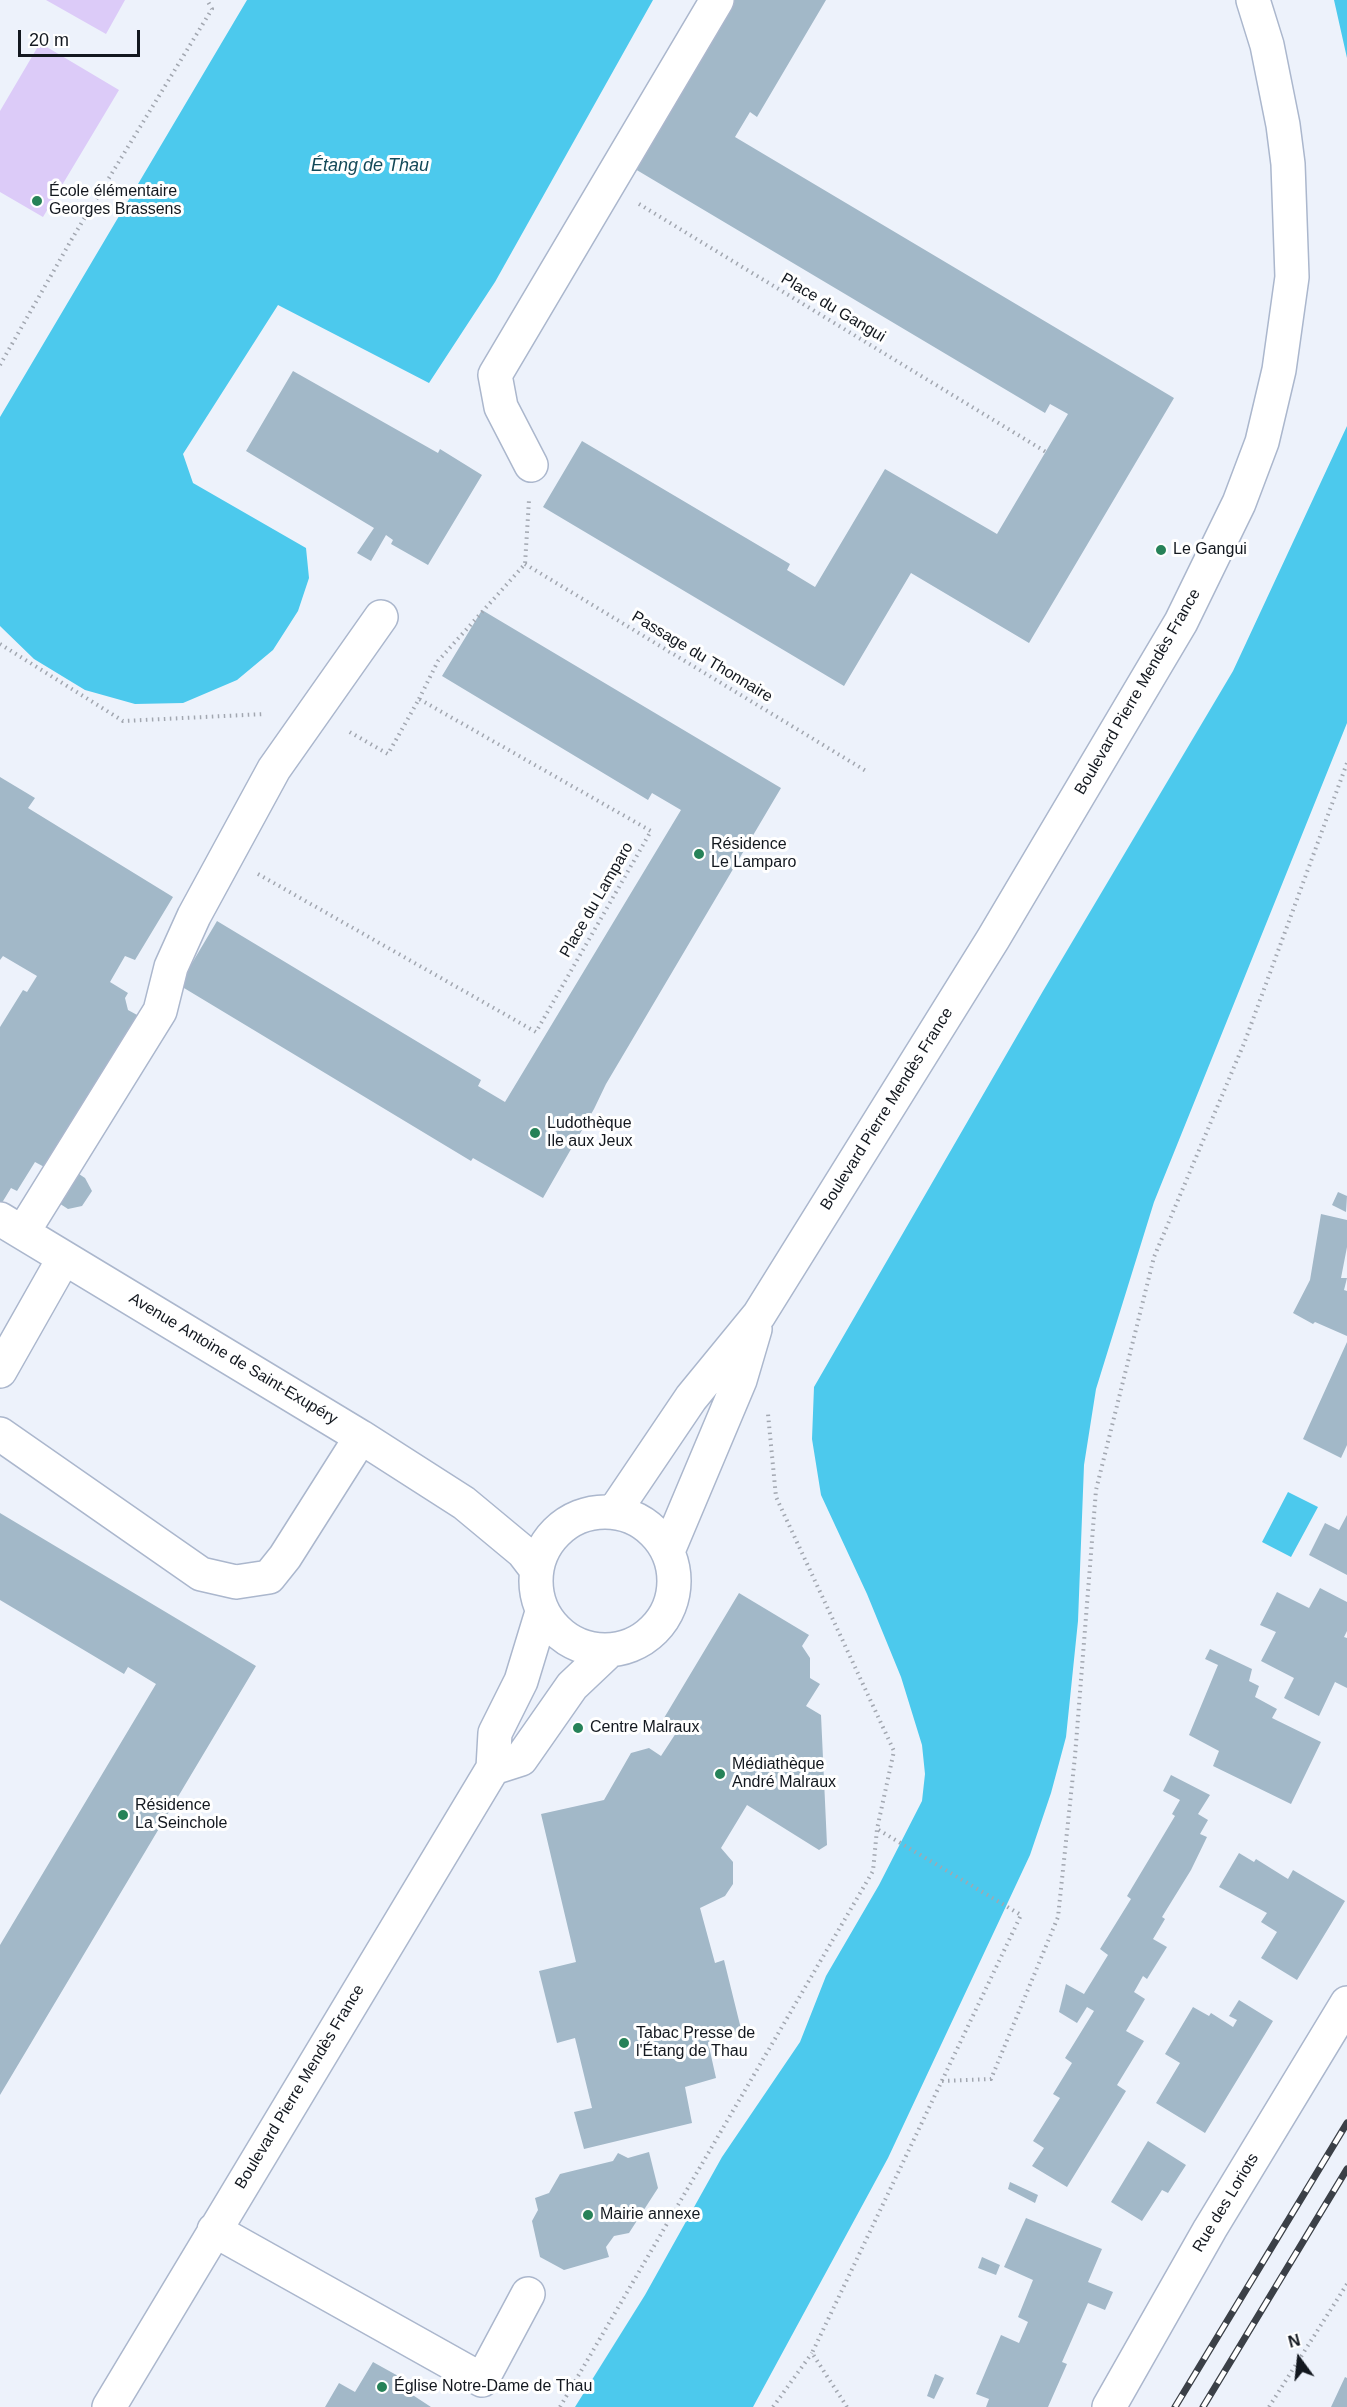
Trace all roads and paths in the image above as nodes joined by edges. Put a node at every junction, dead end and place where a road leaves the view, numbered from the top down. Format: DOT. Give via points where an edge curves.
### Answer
graph roads {
  1 [pos="207,0"];
  2 [pos="717,0"];
  3 [pos="1253,0"];
  4 [pos="608,185"];
  5 [pos="0,365"];
  6 [pos="1046,452"];
  7 [pos="531,465"];
  8 [pos="525,564"];
  9 [pos="381,617"];
  10 [pos="0,644"];
  11 [pos="419,699"];
  12 [pos="314,712"];
  13 [pos="1347,763"];
  14 [pos="866,771"];
  15 [pos="226,856"];
  16 [pos="12,1225"];
  17 [pos="64,1257"];
  18 [pos="759,1315"];
  19 [pos="0,1371"];
  20 [pos="768,1406"];
  21 [pos="0,1434"];
  22 [pos="361,1437"];
  23 [pos="464,1503"];
  24 [pos="614,1512"];
  25 [pos="556,1531"];
  26 [pos="668,1551"];
  27 [pos="536,1569"];
  28 [pos="542,1612"];
  29 [pos="609,1651"];
  30 [pos="493,1768"];
  31 [pos="877,1829"];
  32 [pos="1347,2002"];
  33 [pos="942,2081"];
  34 [pos="214,2230"];
  35 [pos="1347,2284"];
  36 [pos="528,2294"];
  37 [pos="812,2353"];
  38 [pos="109,2407"];
  39 [pos="560,2407"];
  40 [pos="773,2407"];
  41 [pos="847,2407"];
  42 [pos="1109,2407"];
  43 [pos="1269,2407"];
  1 -- 5 [label="path" via="212,9"];
  2 -- 4 [label="street"];
  3 -- 18 [label="street, Boulevard Pierre Mendès France" via="1267,45 1284,135 1292,277 1279,370 1262,442 1239,503 1181,622 993,939"];
  4 -- 6 [label="path, Place du Gangui"];
  4 -- 7 [label="street" via="495,375 501,407"];
  7 -- 8 [label="path"];
  8 -- 11 [label="path" via="438,661"];
  8 -- 14 [label="path, Passage du Thonnaire"];
  9 -- 12 [label="street"];
  10 -- 12 [label="path" via="123,721"];
  11 -- 12 [label="path" via="388,754"];
  11 -- 15 [label="path, Place du Lamparo" via="651,831 536,1032"];
  12 -- 15 [label="street" via="274,769"];
  13 -- 33 [label="path" via="1245,1041 1154,1257 1096,1490 1058,1917 991,2079"];
  15 -- 16 [label="street" via="171,967 159,1011"];
  16 -- 17 [label="street, Avenue Antoine de Saint-Exupéry"];
  17 -- 19 [label="street"];
  17 -- 22 [label="street, Avenue Antoine de Saint-Exupéry"];
  18 -- 24 [label="street, Boulevard Pierre Mendès France" via="691,1398"];
  18 -- 26 [label="street, Boulevard Pierre Mendès France" via="740,1380"];
  20 -- 31 [label="path" via="776,1497 894,1751"];
  21 -- 22 [label="street" via="201,1574 236,1582 269,1577"];
  22 -- 23 [label="street, Avenue Antoine de Saint-Exupéry"];
  23 -- 25 [label="street, Avenue Antoine de Saint-Exupéry" via="505,1519"];
  23 -- 27 [label="street, Avenue Antoine de Saint-Exupéry" via="523,1552"];
  24 -- 25 [label="street" via="573,1519"];
  24 -- 26 [label="street" via="636,1519 654,1532"];
  25 -- 27 [label="street" via="543,1549"];
  26 -- 29 [label="street" via="675,1572 674,1595 665,1617 651,1634 631,1646"];
  27 -- 28 [label="street" via="536,1591"];
  28 -- 29 [label="street" via="570,1642"];
  28 -- 30 [label="street, Boulevard Pierre Mendès France" via="520,1681 495,1733"];
  29 -- 30 [label="street" via="572,1686 521,1759"];
  30 -- 34 [label="street, Boulevard Pierre Mendès France"];
  31 -- 33 [label="path" via="1021,1915"];
  31 -- 39 [label="path" via="873,1871"];
  32 -- 42 [label="street, Rue des Loriots" via="1210,2229"];
  33 -- 37 [label="path"];
  34 -- 36 [label="street" via="482,2379"];
  34 -- 38 [label="street, Boulevard Pierre Mendès France"];
  35 -- 43 [label="path"];
  37 -- 40 [label="path"];
  37 -- 41 [label="path"];
}
